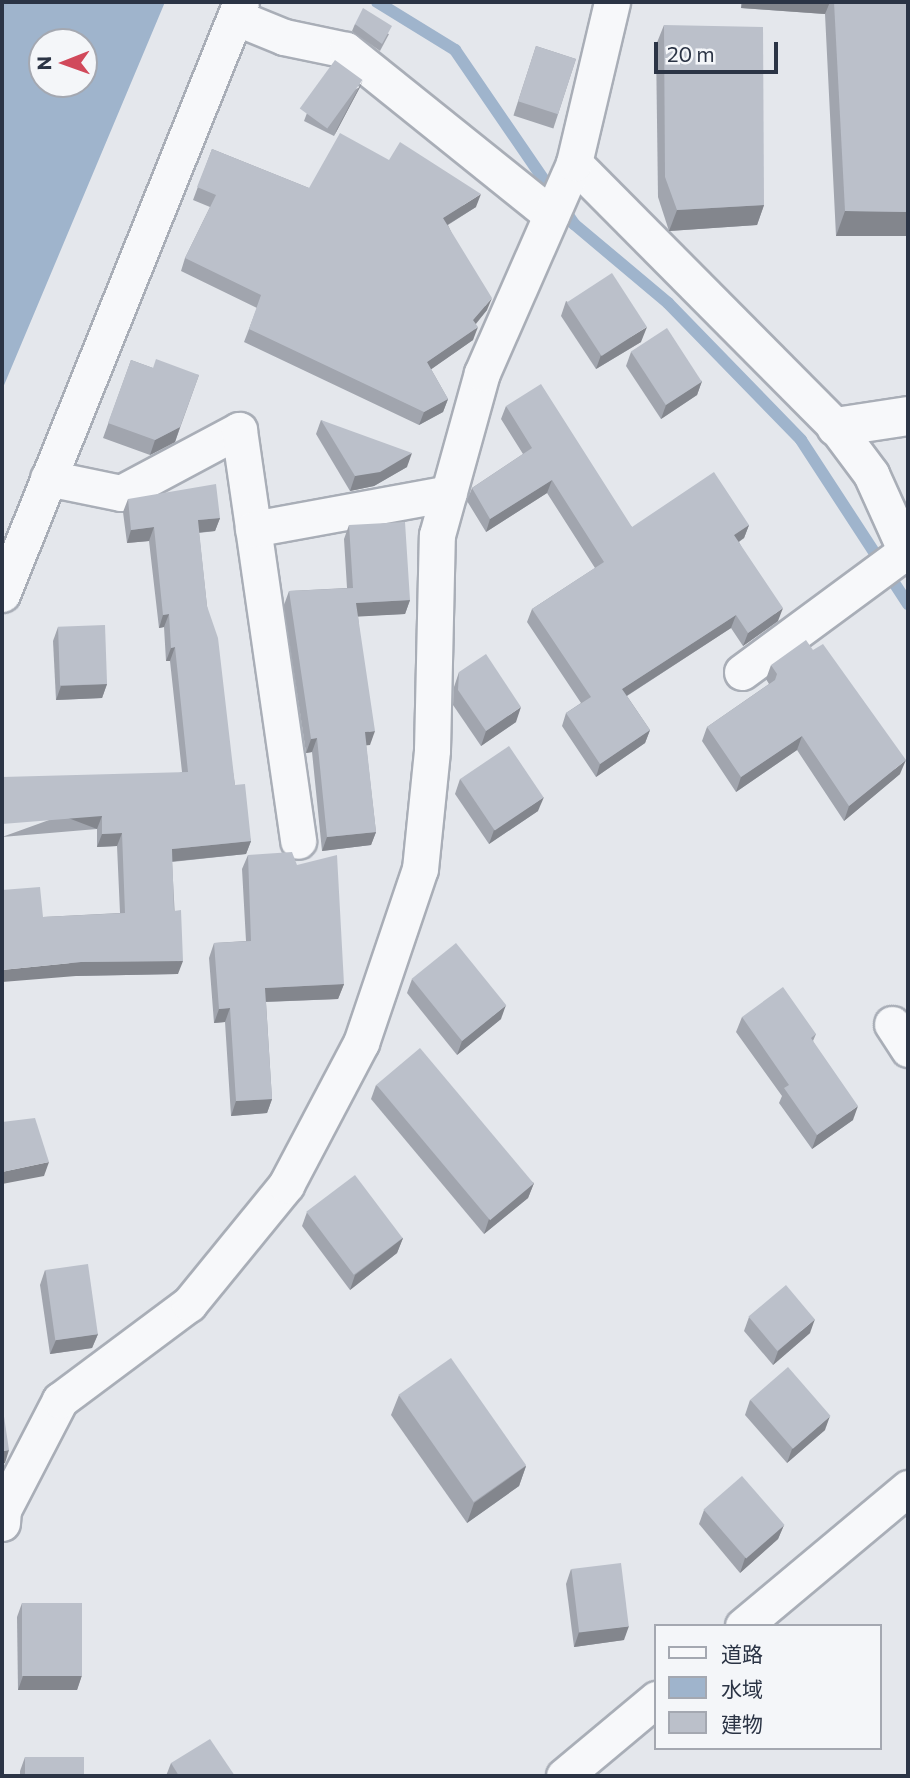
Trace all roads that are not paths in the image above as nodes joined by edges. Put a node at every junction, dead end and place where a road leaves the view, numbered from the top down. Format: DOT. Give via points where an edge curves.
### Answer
graph roads {
  1 [pos="612,2"];
  2 [pos="238,9"];
  3 [pos="574,163"];
  4 [pos="551,215"];
  5 [pos="908,415"];
  6 [pos="836,427"];
  7 [pos="48,478"];
  8 [pos="449,493"];
  9 [pos="253,529"];
  10 [pos="906,554"];
  11 [pos="2,593"];
  12 [pos="742,672"];
  13 [pos="298,841"];
  14 [pos="908,1488"];
  15 [pos="2,1523"];
  16 [pos="745,1624"];
  17 [pos="654,1701"];
  18 [pos="564,1776"];
  1 -- 3 [label="street"];
  2 -- 4 [label="street" via="284,37 346,50"];
  2 -- 7 [label="street"];
  3 -- 4 [label="street"];
  3 -- 6 [label="street"];
  4 -- 8 [label="street" via="482,373"];
  5 -- 6 [label="street"];
  6 -- 10 [label="street" via="871,474"];
  7 -- 9 [label="street" via="121,493 239,430"];
  7 -- 11 [label="street"];
  8 -- 9 [label="street"];
  8 -- 15 [label="street" via="437,536 432,750 420,869 361,1043 286,1185 189,1304 60,1400 3,1510"];
  9 -- 13 [label="street"];
  10 -- 12 [label="street"];
  14 -- 16 [label="street"];
  17 -- 18 [label="street"];
}
